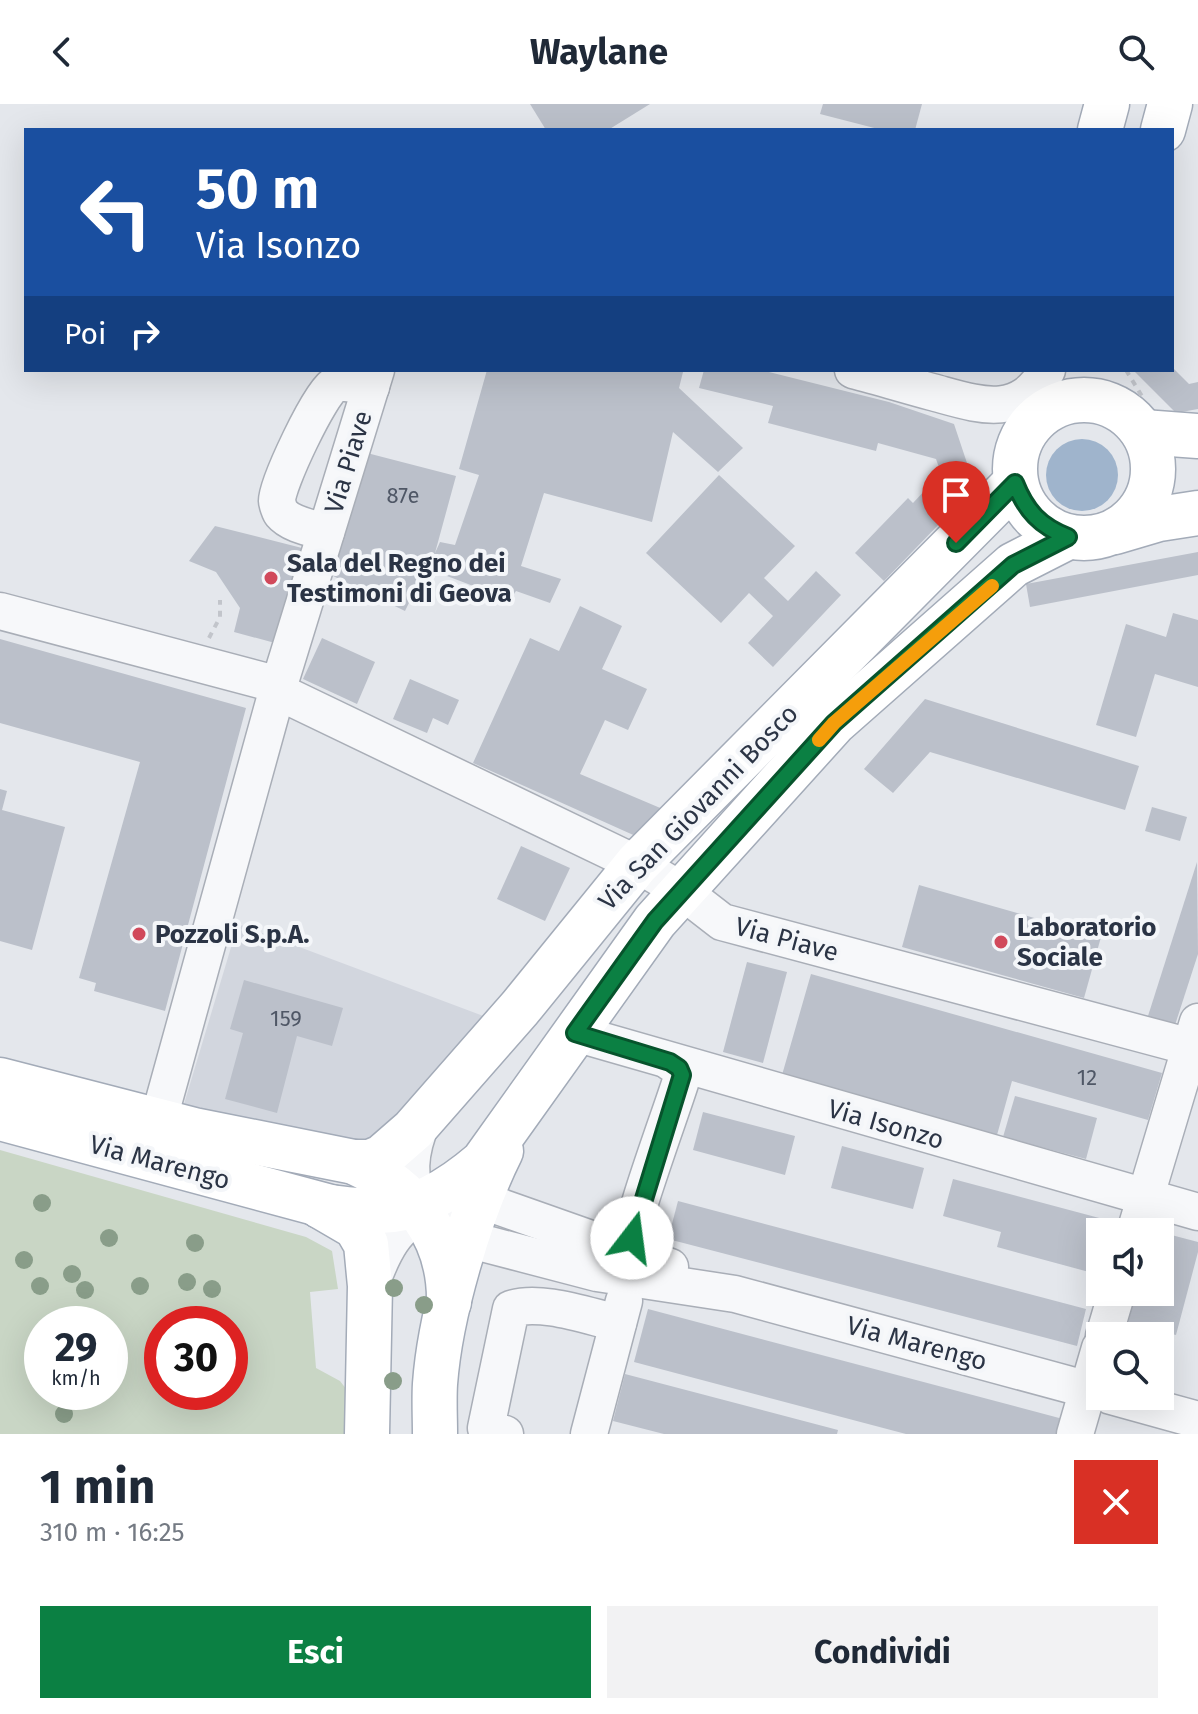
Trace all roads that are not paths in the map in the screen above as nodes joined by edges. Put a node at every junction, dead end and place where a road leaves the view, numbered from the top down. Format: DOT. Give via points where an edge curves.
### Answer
graph roads {
  1 [pos="1107,104"];
  2 [pos="1170,104"];
  3 [pos="1101,128"];
  4 [pos="1164,128"];
  5 [pos="860,372"];
  6 [pos="1046,372"];
  7 [pos="1048,372"];
  8 [pos="374,379"];
  9 [pos="1104,386"];
  10 [pos="1039,416"];
  11 [pos="1143,432"];
  12 [pos="1198,436"];
  13 [pos="1015,483"];
  14 [pos="1198,513"];
  15 [pos="326,532"];
  16 [pos="1085,537"];
  17 [pos="0,611"];
  18 [pos="0,621"];
  19 [pos="277,690"];
  20 [pos="637,864"];
  21 [pos="682,891"];
  22 [pos="575,1033"];
  23 [pos="1196,1040"];
  24 [pos="670,1062"];
  25 [pos="0,1080"];
  26 [pos="533,1093"];
  27 [pos="0,1118"];
  28 [pos="158,1122"];
  29 [pos="420,1127"];
  30 [pos="354,1162"];
  31 [pos="1146,1198"];
  32 [pos="320,1206"];
  33 [pos="426,1208"];
  34 [pos="1198,1212"];
  35 [pos="535,1217"];
  36 [pos="1140,1218"];
  37 [pos="521,1253"];
  38 [pos="650,1259"];
  39 [pos="597,1273"];
  40 [pos="370,1286"];
  41 [pos="735,1294"];
  42 [pos="449,1302"];
  43 [pos="618,1323"];
  44 [pos="1086,1389"];
  45 [pos="1089,1410"];
  46 [pos="1161,1410"];
  47 [pos="1198,1420"];
  48 [pos="367,1434"];
  49 [pos="435,1434"];
  50 [pos="505,1434"];
  51 [pos="589,1434"];
  52 [pos="1075,1434"];
  1 -- 3 [label="main road"];
  2 -- 4 [label="main road"];
  5 -- 6 [label="street" via="974,404 997,405 1024,397"];
  7 -- 10 [label="main road"];
  8 -- 15 [label="street, Via Piave"];
  8 -- 15 [label="street" via="335,385 326,392 294,451 276,500 280,512 296,523"];
  9 -- 10 [label="main road"];
  9 -- 11 [label="main road"];
  10 -- 13 [label="main road" via="1018,446"];
  11 -- 12 [label="main road"];
  11 -- 16 [label="main road, Via San Giovanni Bosco" via="1153,463 1149,495 1130,522 1116,531"];
  13 -- 16 [label="main road" via="1034,518 1050,530"];
  13 -- 20 [label="main road, Via San Giovanni Bosco"];
  14 -- 16 [label="main road"];
  15 -- 19 [label="street, Via Piave"];
  16 -- 21 [label="main road, Via San Giovanni Bosco" via="1013,565 834,723"];
  17 -- 19 [label="street"];
  18 -- 19 [label="street"];
  19 -- 20 [label="street, Via Piave"];
  19 -- 28 [label="street, Via Piave"];
  20 -- 21 [label="street, Via Piave"];
  20 -- 29 [label="main road, Via San Giovanni Bosco"];
  21 -- 22 [label="main road, Via San Giovanni Bosco"];
  21 -- 23 [label="street, Via Piave" via="722,922"];
  22 -- 24 [label="street, Via Isonzo"];
  22 -- 26 [label="main road, Via San Giovanni Bosco"];
  23 -- 31 [label="street"];
  24 -- 31 [label="street, Via Isonzo"];
  24 -- 38 [label="street" via="682,1077 632,1238"];
  25 -- 28 [label="main road"];
  26 -- 33 [label="main road, Via San Giovanni Bosco" via="483,1162"];
  26 -- 33 [label="main road" via="491,1170"];
  26 -- 35 [label="street" via="505,1153 501,1182 509,1200"];
  27 -- 32 [label="main road, Via Marengo"];
  28 -- 30 [label="main road"];
  29 -- 30 [label="main road, Via San Giovanni Bosco" via="386,1155"];
  29 -- 33 [label="main road" via="411,1140"];
  30 -- 33 [label="main road"];
  31 -- 34 [label="street, Via Isonzo"];
  31 -- 36 [label="street"];
  32 -- 33 [label="main road"];
  32 -- 40 [label="main road" via="362,1235"];
  33 -- 35 [label="street, Via Marengo"];
  33 -- 37 [label="street, Via Marengo"];
  33 -- 40 [label="main road"];
  33 -- 42 [label="main road" via="448,1268"];
  35 -- 38 [label="street, Via Marengo"];
  37 -- 39 [label="street, Via Marengo"];
  37 -- 42 [label="street" via="471,1264"];
  38 -- 41 [label="street, Via Marengo"];
  39 -- 41 [label="street, Via Marengo"];
  39 -- 43 [label="street" via="623,1286"];
  40 -- 48 [label="main road"];
  41 -- 44 [label="street, Via Marengo"];
  42 -- 49 [label="main road" via="435,1383"];
  43 -- 50 [label="street" via="565,1310 522,1305 511,1309 486,1428"];
  43 -- 51 [label="street"];
  45 -- 52 [label="street"];
  46 -- 47 [label="street, Via Marengo"];
}
